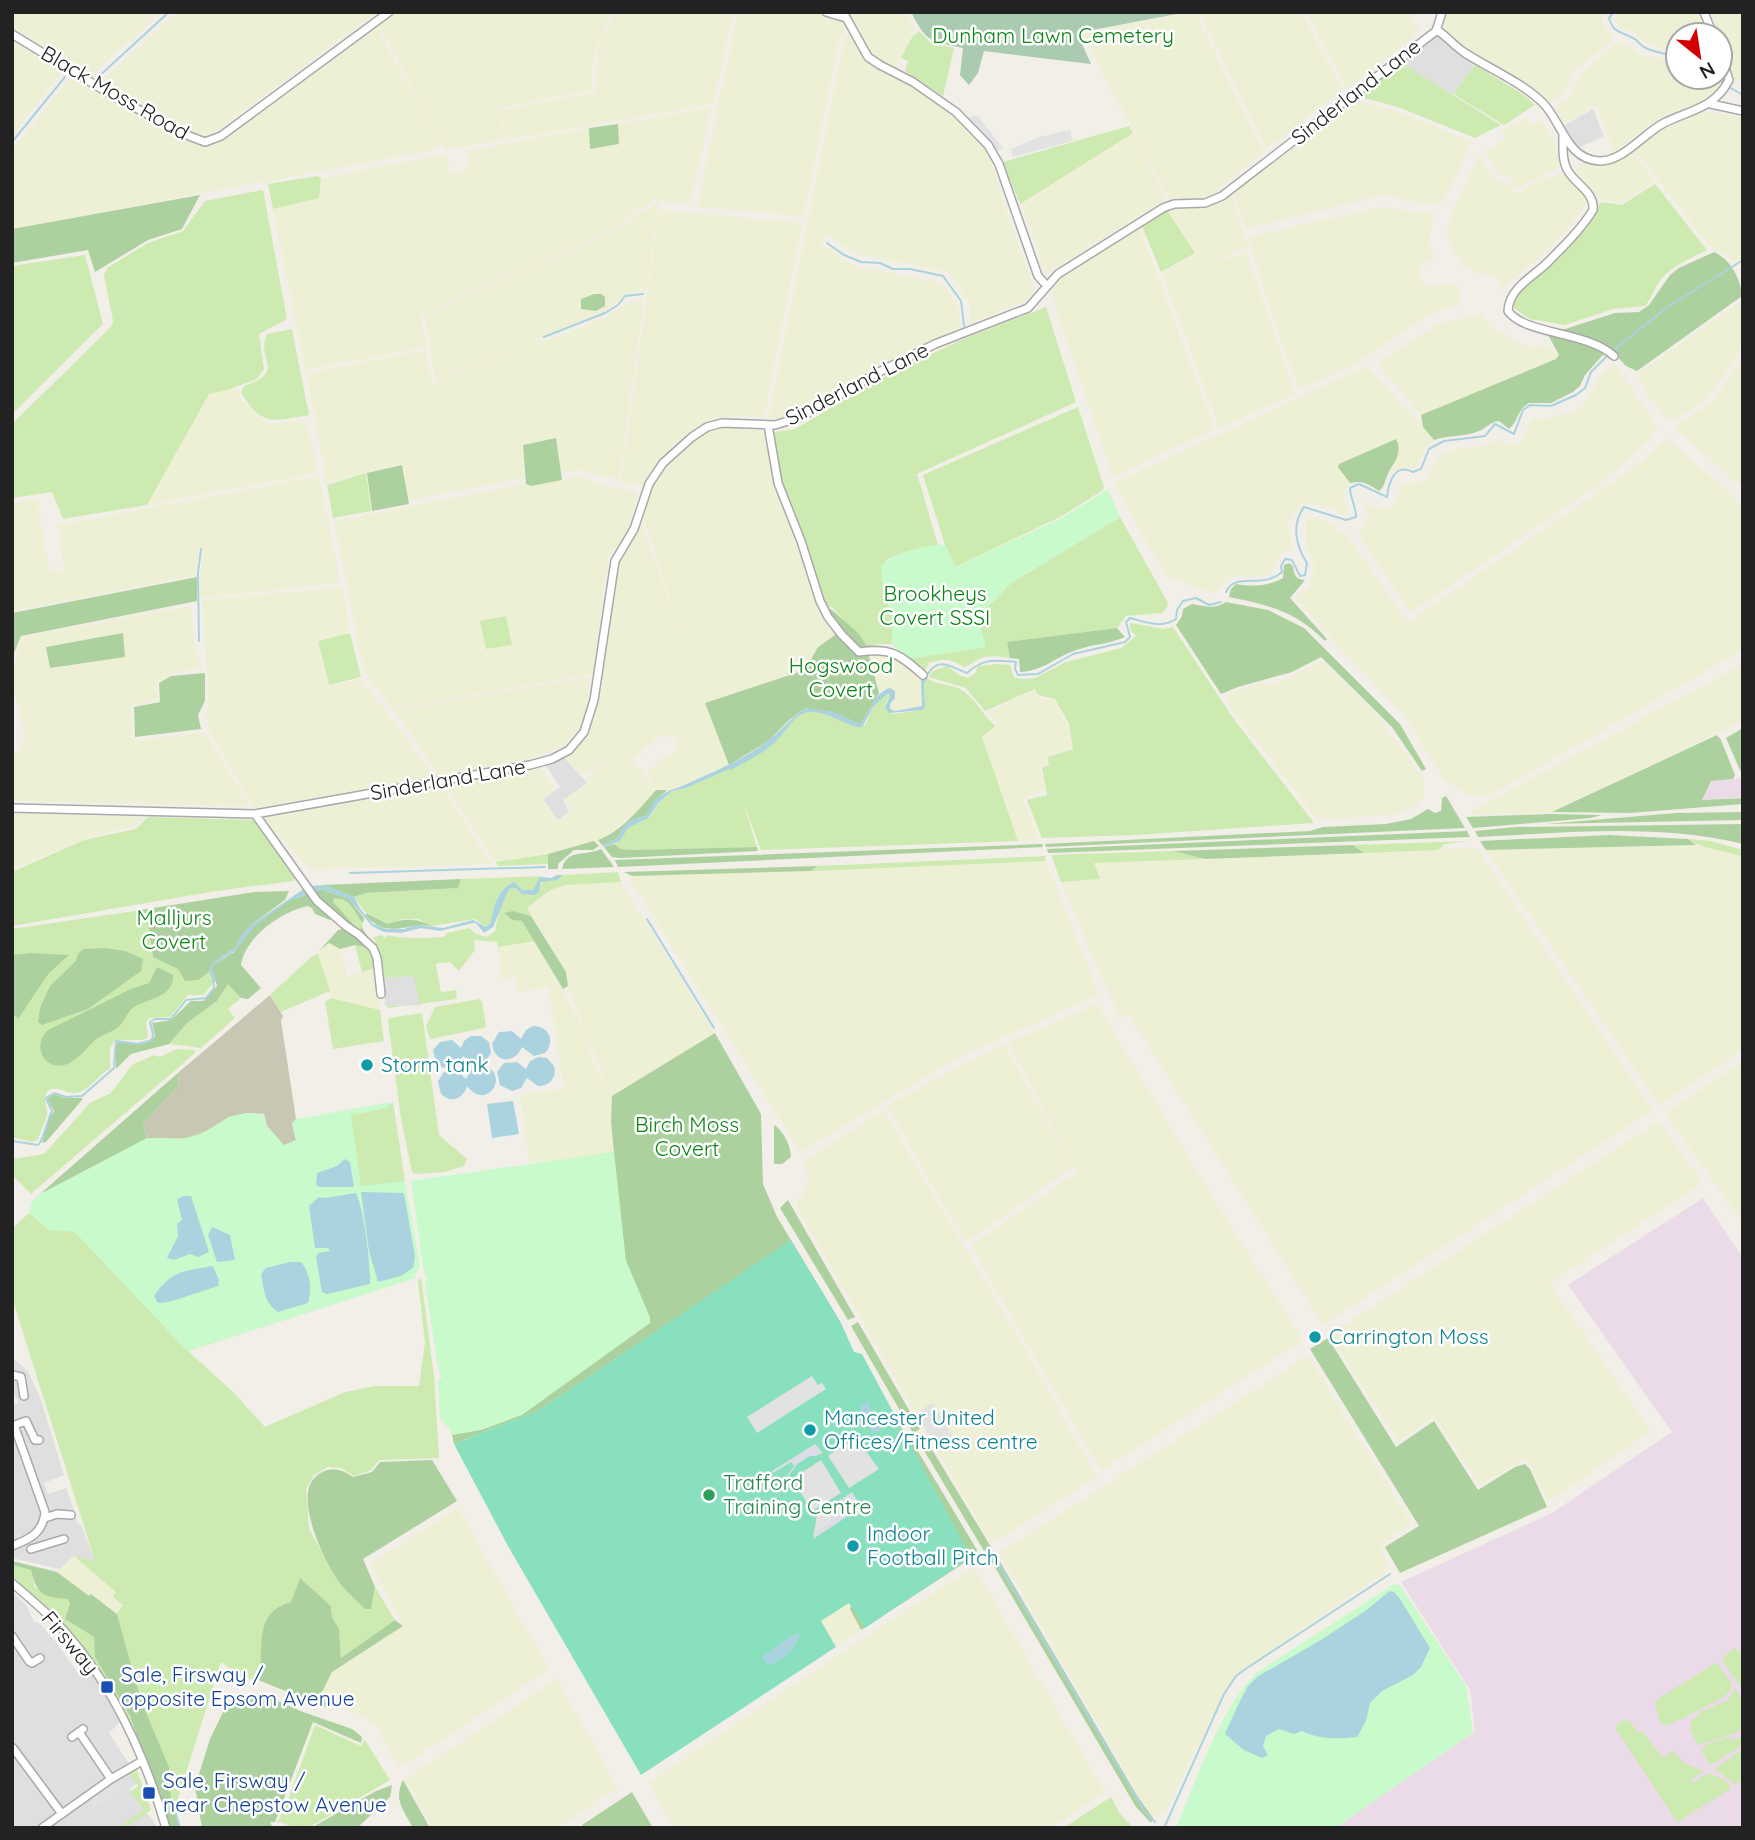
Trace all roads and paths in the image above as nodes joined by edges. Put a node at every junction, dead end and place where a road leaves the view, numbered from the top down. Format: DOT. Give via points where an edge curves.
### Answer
graph roads {
  1 [pos="389,12"];
  2 [pos="826,12"];
  3 [pos="1442,12"];
  4 [pos="844,15"];
  5 [pos="1436,32"];
  6 [pos="12,34"];
  7 [pos="1723,91"];
  8 [pos="1711,104"];
  9 [pos="1743,111"];
  10 [pos="1563,136"];
  11 [pos="1046,286"];
  12 [pos="1614,356"];
  13 [pos="768,425"];
  14 [pos="923,675"];
  15 [pos="12,808"];
  16 [pos="255,814"];
  17 [pos="381,994"];
  18 [pos="19,1375"];
  19 [pos="24,1396"];
  20 [pos="13,1425"];
  21 [pos="39,1440"];
  22 [pos="71,1514"];
  23 [pos="45,1518"];
  24 [pos="33,1537"];
  25 [pos="64,1539"];
  26 [pos="12,1546"];
  27 [pos="14,1587"];
  28 [pos="12,1636"];
  29 [pos="40,1658"];
  30 [pos="78,1733"];
  31 [pos="15,1747"];
  32 [pos="142,1761"];
  33 [pos="111,1779"];
  34 [pos="62,1814"];
  35 [pos="42,1828"];
  36 [pos="166,1828"];
  1 -- 6 [label="street, Black Moss Road" via="222,136 205,142 110,94"];
  2 -- 4 [label="street"];
  3 -- 5 [label="street"];
  4 -- 11 [label="street" via="868,57 956,112 988,145 999,164 1038,276"];
  5 -- 10 [label="street, Sinderland Lane" via="1543,102"];
  5 -- 11 [label="street, Sinderland Lane" via="1222,196 1163,208"];
  7 -- 8 [label="street"];
  8 -- 9 [label="street"];
  8 -- 10 [label="street, Sinderland Lane" via="1665,122 1619,155 1602,161 1581,155"];
  10 -- 12 [label="street" via="1566,167 1593,200 1592,210 1548,262 1521,284 1508,311 1528,325 1587,340"];
  11 -- 13 [label="street, Sinderland Lane" via="1023,310 935,344 801,417"];
  13 -- 14 [label="street" via="778,483 828,617 859,652 897,653"];
  13 -- 16 [label="street, Sinderland Lane" via="732,422 707,427 680,446 652,479 634,529 613,567 592,713 569,750 530,765"];
  15 -- 16 [label="street, Sinderland Lane"];
  16 -- 17 [label="street" via="314,897 373,948"];
  18 -- 19 [label="street"];
  20 -- 21 [label="street" via="26,1421"];
  20 -- 23 [label="street"];
  22 -- 23 [label="street"];
  23 -- 24 [label="street"];
  24 -- 25 [label="street" via="33,1548"];
  24 -- 26 [label="street"];
  27 -- 32 [label="street, Firsway" via="68,1635 97,1673"];
  28 -- 29 [label="street" via="29,1661"];
  30 -- 33 [label="street"];
  31 -- 34 [label="street"];
  32 -- 33 [label="street"];
  32 -- 36 [label="street, Firsway"];
  33 -- 34 [label="street"];
  34 -- 35 [label="street"];
}
